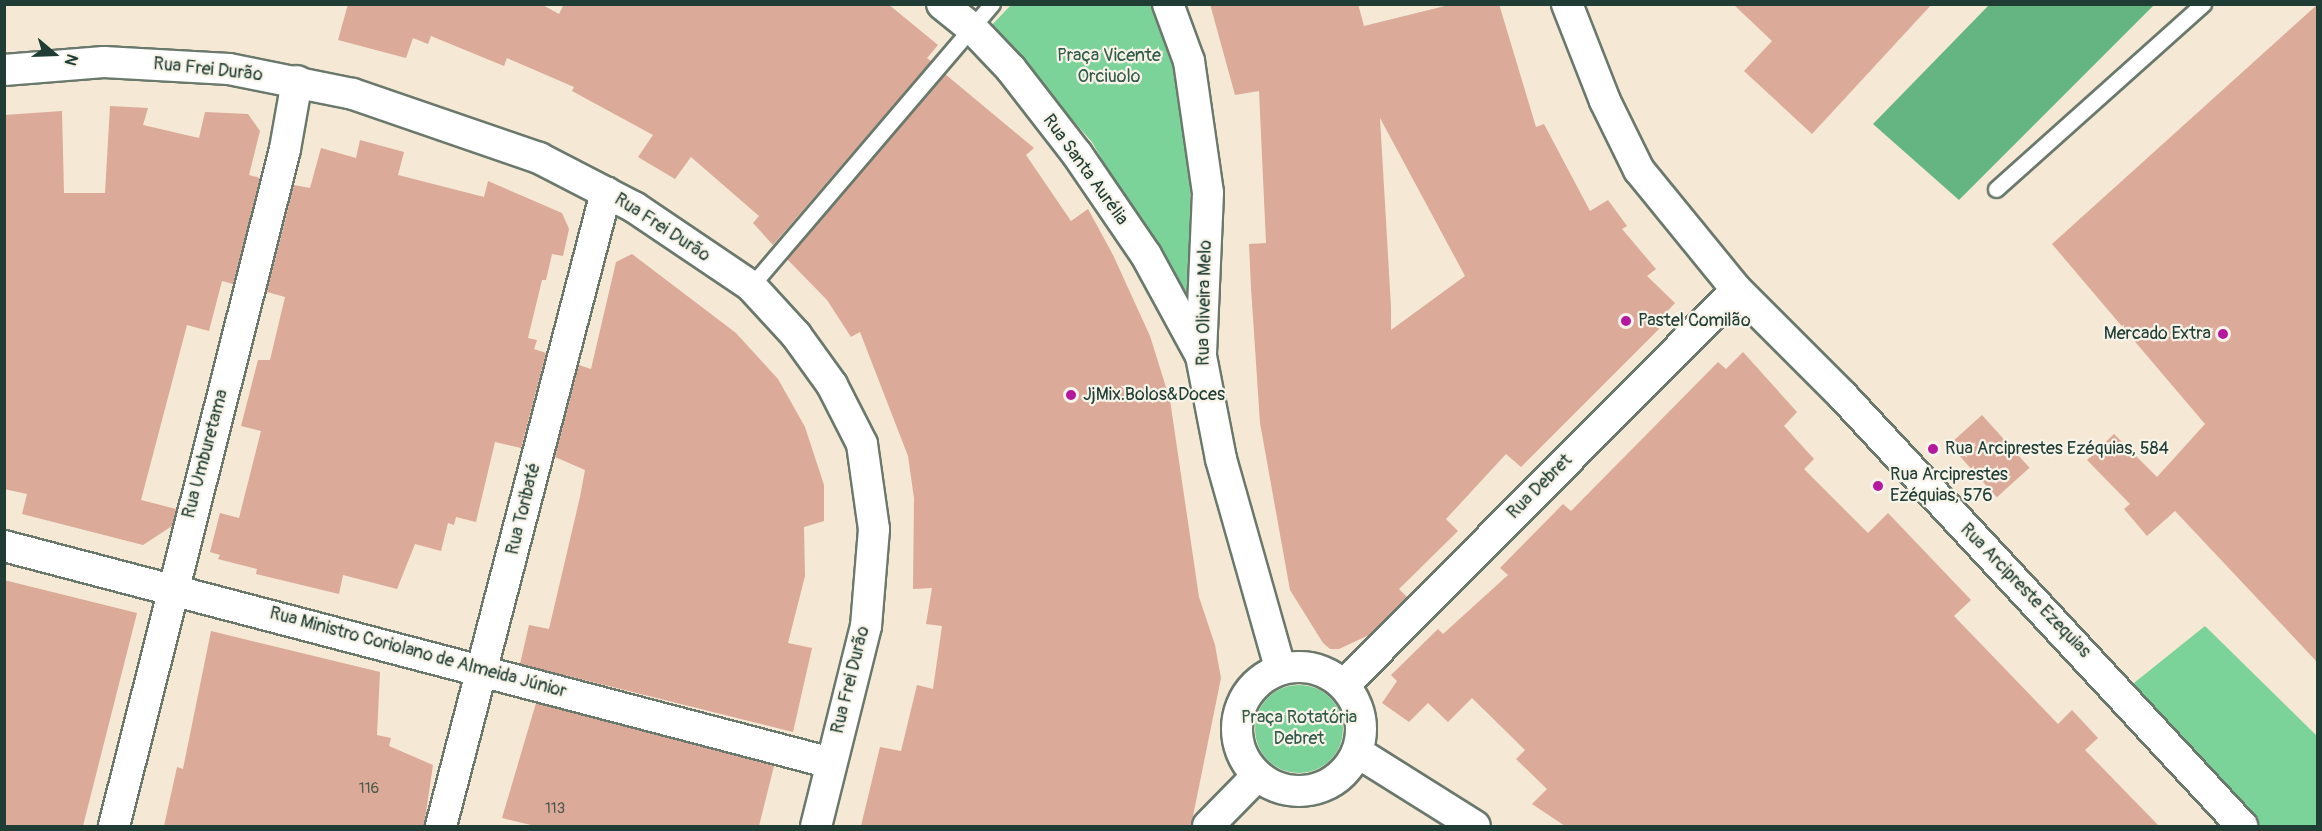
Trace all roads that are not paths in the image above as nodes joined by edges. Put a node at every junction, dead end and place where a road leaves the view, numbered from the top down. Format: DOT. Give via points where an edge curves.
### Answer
graph roads {
  1 [pos="942,4"];
  2 [pos="992,4"];
  3 [pos="1168,4"];
  4 [pos="1567,4"];
  5 [pos="2203,4"];
  6 [pos="972,28"];
  7 [pos="4,70"];
  8 [pos="297,81"];
  9 [pos="1996,189"];
  10 [pos="606,192"];
  11 [pos="751,286"];
  12 [pos="1737,290"];
  13 [pos="1201,357"];
  14 [pos="4,546"];
  15 [pos="171,588"];
  16 [pos="1280,668"];
  17 [pos="482,672"];
  18 [pos="1344,685"];
  19 [pos="1357,752"];
  20 [pos="831,762"];
  21 [pos="1257,776"];
  22 [pos="114,826"];
  23 [pos="441,826"];
  24 [pos="816,826"];
  25 [pos="1208,826"];
  26 [pos="1475,826"];
  27 [pos="2242,826"];
  1 -- 6 [label="street, Rua Santa Aurélia"];
  2 -- 6 [label="lane"];
  3 -- 13 [label="street, Rua Oliveira Melo" via="1189,61 1208,192"];
  4 -- 12 [label="street, Rua Arcipreste Ezequias" via="1605,101 1639,170"];
  5 -- 9 [label="lane"];
  6 -- 11 [label="lane"];
  6 -- 13 [label="street, Rua Santa Aurélia" via="1011,69 1077,154 1146,255"];
  7 -- 8 [label="street, Rua Frei Durão" via="104,62 229,69"];
  8 -- 10 [label="street, Rua Frei Durão" via="353,94 539,158"];
  8 -- 15 [label="street, Rua Umburetama" via="282,160"];
  10 -- 11 [label="street, Rua Frei Durão"];
  10 -- 17 [label="street, Rua Toribaté"];
  11 -- 20 [label="street, Rua Frei Durão" via="796,335 832,385 862,444 874,529 867,615"];
  12 -- 18 [label="street, Rua Debret"];
  12 -- 27 [label="street, Rua Arcipreste Ezequias" via="1843,396"];
  13 -- 16 [label="street, Rua Oliveira Melo" via="1221,459"];
  14 -- 15 [label="street, Rua Ministro Coriolano de Almeida Júnior"];
  15 -- 17 [label="street, Rua Ministro Coriolano de Almeida Júnior"];
  15 -- 22 [label="street, Rua Umburetama"];
  16 -- 18 [label="street" via="1314,667"];
  16 -- 21 [label="street" via="1246,693 1238,712 1236,733 1241,753"];
  17 -- 20 [label="street, Rua Ministro Coriolano de Almeida Júnior"];
  17 -- 23 [label="street, Rua Toribaté"];
  18 -- 19 [label="street" via="1360,716"];
  19 -- 21 [label="street" via="1346,770 1310,791 1289,791"];
  19 -- 26 [label="street"];
  20 -- 24 [label="street, Rua Frei Durão"];
  21 -- 25 [label="street"];
}
